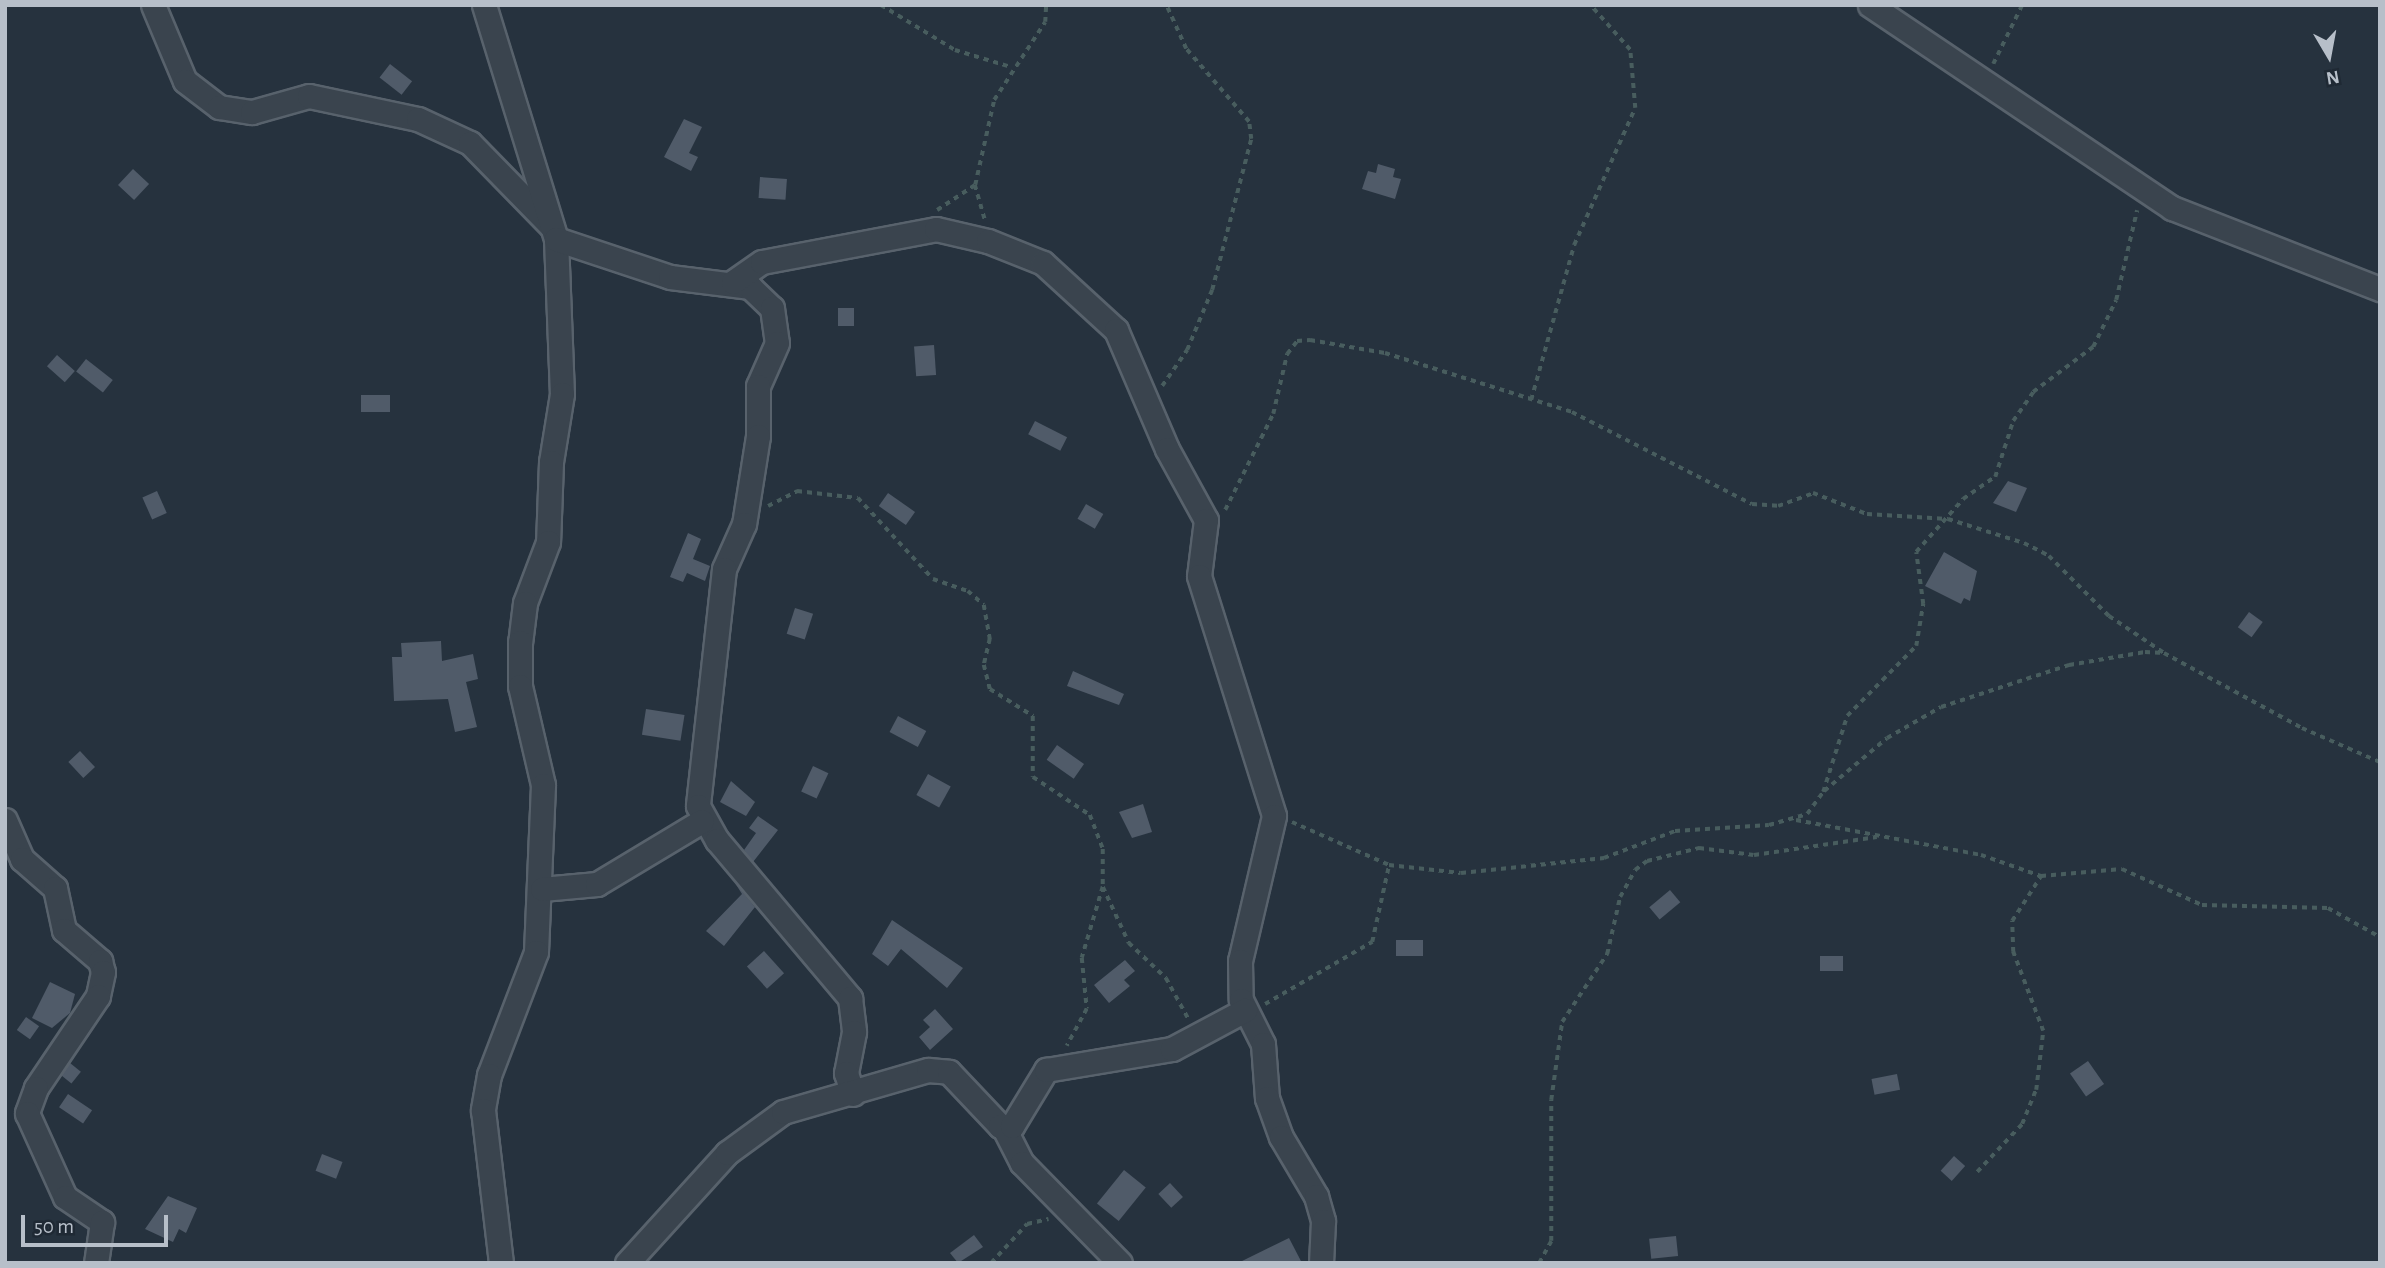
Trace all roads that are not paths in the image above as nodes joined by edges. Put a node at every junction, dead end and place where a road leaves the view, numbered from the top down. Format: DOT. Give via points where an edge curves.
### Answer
graph roads {
  1 [pos="153,5"];
  2 [pos="484,5"];
  3 [pos="1870,5"];
  4 [pos="554,234"];
  5 [pos="733,282"];
  6 [pos="2380,289"];
  7 [pos="5,820"];
  8 [pos="702,821"];
  9 [pos="542,889"];
  10 [pos="1245,1010"];
  11 [pos="853,1094"];
  12 [pos="1004,1128"];
  13 [pos="96,1263"];
  14 [pos="501,1263"];
  15 [pos="626,1263"];
  16 [pos="1120,1263"];
  17 [pos="1321,1263"];
  1 -- 4 [label="street" via="185,81 219,107 252,112 309,96 418,118 470,143"];
  2 -- 4 [label="street"];
  3 -- 6 [label="street" via="2140,191"];
  4 -- 5 [label="street" via="670,277"];
  4 -- 9 [label="street" via="560,430 551,462 548,542 525,603 520,642 520,686 543,785"];
  5 -- 8 [label="street" via="763,295 777,330 758,386 756,457 744,524 724,569 702,755"];
  5 -- 10 [label="street" via="762,262 936,229 988,241 1043,263 1101,309 1206,520 1201,585 1274,816 1240,961"];
  7 -- 13 [label="street" via="22,859 55,888 64,930 100,961 103,972 98,996 36,1088 27,1113 65,1198 102,1222"];
  8 -- 9 [label="street" via="597,884"];
  8 -- 11 [label="street" via="850,998 854,1032 846,1073"];
  9 -- 14 [label="street" via="536,952 489,1075 483,1110"];
  10 -- 12 [label="street" via="1196,1032 1172,1049 1056,1066 1039,1079 1019,1122"];
  10 -- 17 [label="street" via="1263,1044 1267,1098 1281,1137 1315,1196 1323,1221"];
  11 -- 12 [label="street" via="905,1075 948,1072"];
  11 -- 15 [label="street" via="764,1122 646,1234"];
  12 -- 16 [label="street" via="1022,1163"];
}
